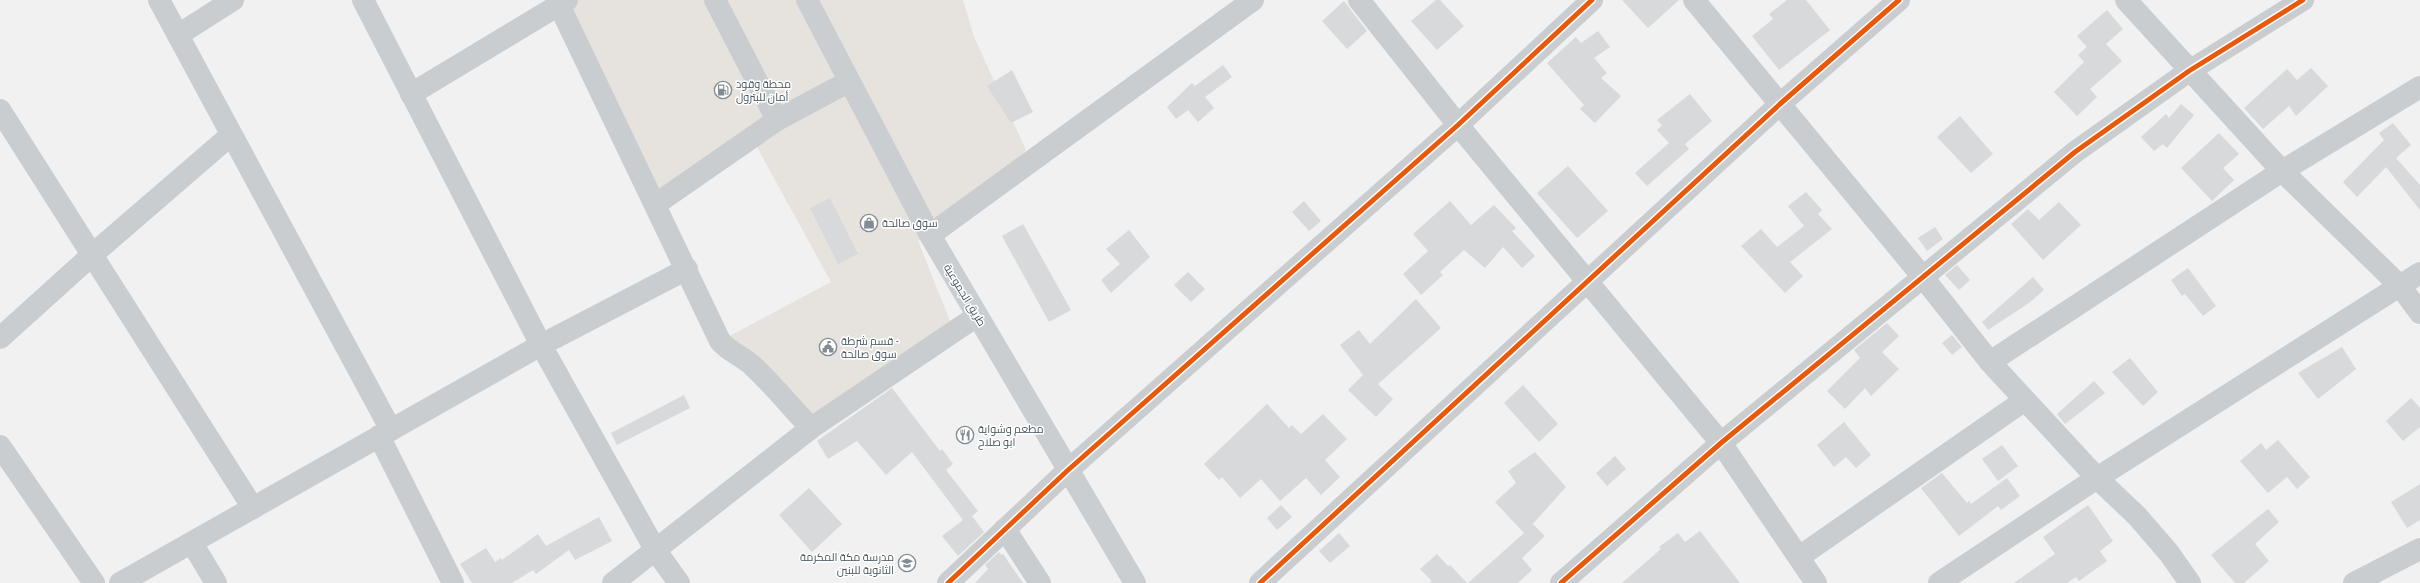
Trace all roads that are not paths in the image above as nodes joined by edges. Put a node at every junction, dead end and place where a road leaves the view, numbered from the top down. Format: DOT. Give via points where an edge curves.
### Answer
graph roads {
  1 [pos="159,0"];
  2 [pos="234,0"];
  3 [pos="363,0"];
  4 [pos="716,0"];
  5 [pos="806,0"];
  6 [pos="1254,0"];
  7 [pos="1359,0"];
  8 [pos="1592,0"];
  9 [pos="1694,0"];
  10 [pos="1899,0"];
  11 [pos="2126,0"];
  12 [pos="2303,0"];
  13 [pos="563,2"];
  14 [pos="178,35"];
  15 [pos="2189,71"];
  16 [pos="848,82"];
  17 [pos="2420,87"];
  18 [pos="411,94"];
  19 [pos="1780,104"];
  20 [pos="0,110"];
  21 [pos="777,120"];
  22 [pos="1458,125"];
  23 [pos="231,135"];
  24 [pos="2282,171"];
  25 [pos="656,204"];
  26 [pos="930,236"];
  27 [pos="92,255"];
  28 [pos="687,269"];
  29 [pos="2420,273"];
  30 [pos="1922,276"];
  31 [pos="1587,282"];
  32 [pos="2400,286"];
  33 [pos="2420,313"];
  34 [pos="977,316"];
  35 [pos="0,338"];
  36 [pos="541,345"];
  37 [pos="1990,362"];
  38 [pos="2025,400"];
  39 [pos="811,428"];
  40 [pos="385,433"];
  41 [pos="1721,443"];
  42 [pos="0,446"];
  43 [pos="1067,471"];
  44 [pos="2097,478"];
  45 [pos="253,508"];
  46 [pos="1005,529"];
  47 [pos="192,543"];
  48 [pos="2420,549"];
  49 [pos="656,551"];
  50 [pos="1799,557"];
  51 [pos="94,583"];
  52 [pos="120,583"];
  53 [pos="216,583"];
  54 [pos="453,583"];
  55 [pos="613,583"];
  56 [pos="679,583"];
  57 [pos="948,583"];
  58 [pos="1040,583"];
  59 [pos="1135,583"];
  60 [pos="1260,583"];
  61 [pos="1561,583"];
  62 [pos="1816,583"];
  63 [pos="1939,583"];
  64 [pos="2190,583"];
  65 [pos="2354,583"];
  1 -- 14 [label="street"];
  2 -- 14 [label="street"];
  3 -- 18 [label="street"];
  4 -- 21 [label="street"];
  5 -- 16 [label="main road, طريق الجموعية"];
  6 -- 26 [label="street"];
  7 -- 22 [label="street"];
  8 -- 22 [label="street"];
  9 -- 19 [label="street"];
  10 -- 19 [label="street"];
  11 -- 15 [label="street"];
  12 -- 15 [label="street"];
  13 -- 18 [label="street"];
  13 -- 25 [label="street"];
  14 -- 23 [label="street"];
  15 -- 24 [label="street"];
  15 -- 30 [label="street" via="2075,152"];
  16 -- 21 [label="street"];
  16 -- 26 [label="main road, طريق الجموعية"];
  17 -- 24 [label="street"];
  18 -- 36 [label="street"];
  19 -- 30 [label="street"];
  19 -- 31 [label="street"];
  20 -- 27 [label="street"];
  21 -- 25 [label="street"];
  22 -- 31 [label="street"];
  22 -- 43 [label="street"];
  23 -- 27 [label="street"];
  23 -- 40 [label="street"];
  24 -- 32 [label="street"];
  24 -- 37 [label="street"];
  25 -- 28 [label="street"];
  26 -- 34 [label="main road, طريق الجموعية"];
  27 -- 35 [label="street"];
  27 -- 45 [label="street"];
  28 -- 36 [label="street"];
  28 -- 39 [label="street" via="720,341 728,351 742,357 753,366"];
  29 -- 32 [label="street"];
  30 -- 37 [label="street"];
  30 -- 41 [label="street"];
  31 -- 41 [label="street"];
  31 -- 60 [label="street"];
  32 -- 33 [label="street"];
  32 -- 44 [label="street"];
  34 -- 39 [label="street"];
  34 -- 43 [label="main road, طريق الجموعية"];
  36 -- 40 [label="street"];
  36 -- 49 [label="street"];
  37 -- 38 [label="street"];
  38 -- 44 [label="street"];
  38 -- 50 [label="street"];
  39 -- 49 [label="street"];
  40 -- 45 [label="street"];
  40 -- 54 [label="street"];
  41 -- 50 [label="street"];
  41 -- 61 [label="street"];
  42 -- 51 [label="street"];
  43 -- 46 [label="street"];
  43 -- 59 [label="main road, طريق الجموعية"];
  44 -- 63 [label="street"];
  44 -- 64 [label="street" via="2169,553"];
  45 -- 47 [label="street"];
  46 -- 57 [label="street"];
  46 -- 58 [label="street"];
  47 -- 52 [label="street"];
  47 -- 53 [label="street"];
  48 -- 65 [label="street"];
  49 -- 55 [label="street"];
  49 -- 56 [label="street"];
  50 -- 62 [label="street"];
}
